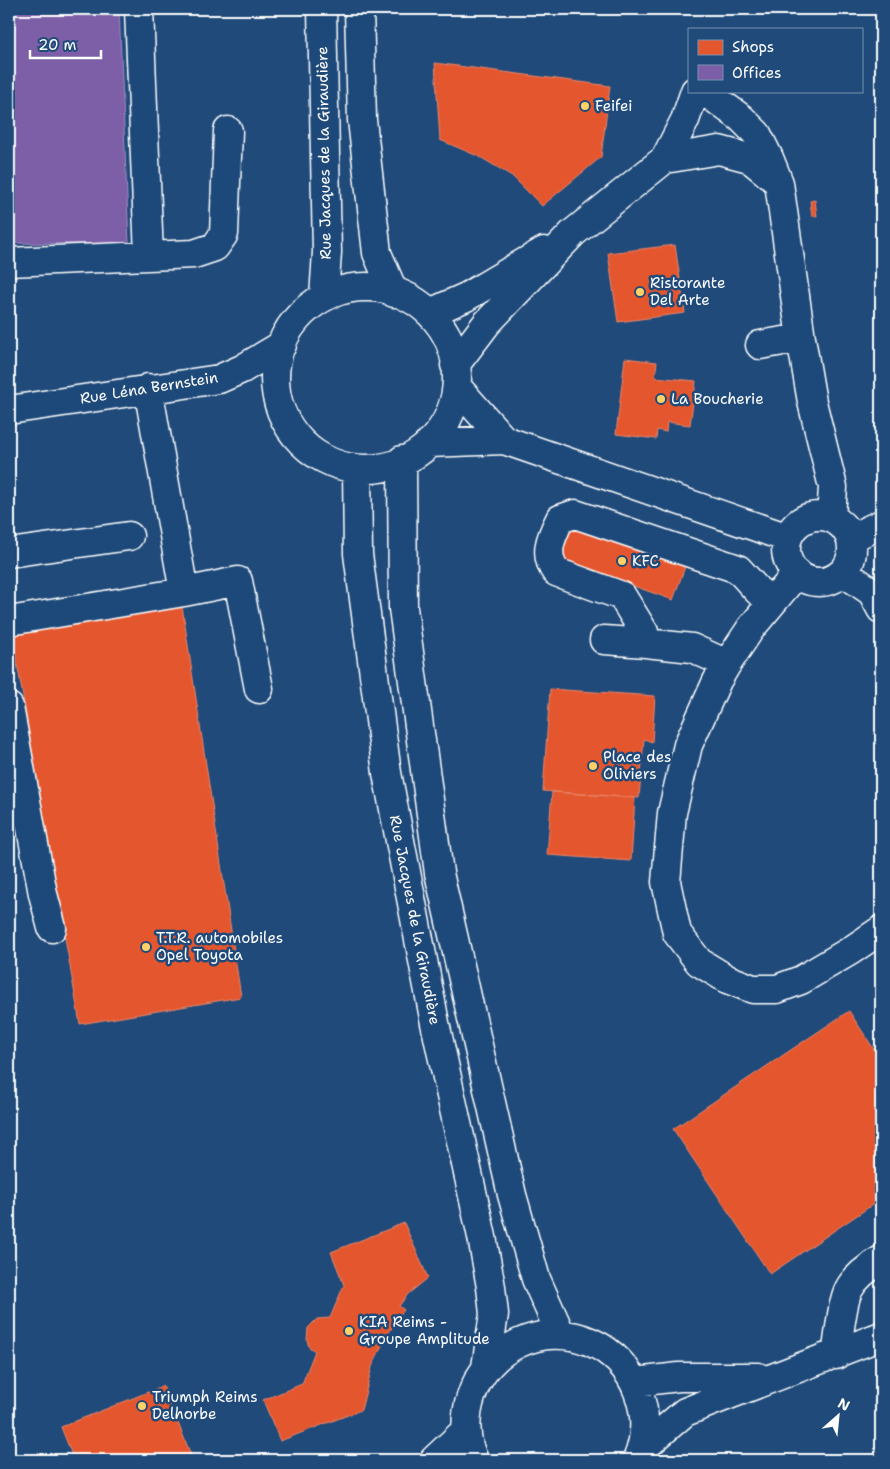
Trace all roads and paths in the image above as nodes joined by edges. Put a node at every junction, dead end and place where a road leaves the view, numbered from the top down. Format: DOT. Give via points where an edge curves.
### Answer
graph roads {
  1 [pos="138,9"];
  2 [pos="322,9"];
  3 [pos="359,9"];
  4 [pos="696,92"];
  5 [pos="705,92"];
  6 [pos="228,131"];
  7 [pos="664,159"];
  8 [pos="779,183"];
  9 [pos="573,233"];
  10 [pos="149,256"];
  11 [pos="9,262"];
  12 [pos="394,292"];
  13 [pos="324,297"];
  14 [pos="430,313"];
  15 [pos="801,338"];
  16 [pos="282,345"];
  17 [pos="760,345"];
  18 [pos="456,376"];
  19 [pos="148,388"];
  20 [pos="812,402"];
  21 [pos="9,410"];
  22 [pos="504,440"];
  23 [pos="429,443"];
  24 [pos="402,460"];
  25 [pos="357,469"];
  26 [pos="831,518"];
  27 [pos="881,524"];
  28 [pos="129,536"];
  29 [pos="788,538"];
  30 [pos="851,538"];
  31 [pos="9,553"];
  32 [pos="843,572"];
  33 [pos="797,573"];
  34 [pos="184,592"];
  35 [pos="773,601"];
  36 [pos="881,609"];
  37 [pos="9,621"];
  38 [pos="604,640"];
  39 [pos="646,643"];
  40 [pos="727,664"];
  41 [pos="259,689"];
  42 [pos="9,707"];
  43 [pos="52,928"];
  44 [pos="881,930"];
  45 [pos="881,1260"];
  46 [pos="561,1334"];
  47 [pos="881,1336"];
  48 [pos="836,1355"];
  49 [pos="486,1367"];
  50 [pos="772,1377"];
  51 [pos="635,1382"];
  52 [pos="466,1430"];
  53 [pos="640,1455"];
  54 [pos="434,1460"];
  55 [pos="474,1460"];
  1 -- 10 [label="street"];
  2 -- 13 [label="street, Rue Jacques de la Giraudière" via="327,252"];
  3 -- 12 [label="street" via="362,120 377,253"];
  4 -- 7 [label="street"];
  5 -- 8 [label="street" via="757,134"];
  6 -- 10 [label="street" via="224,234 215,247 194,254"];
  7 -- 8 [label="street" via="719,150 749,158"];
  7 -- 9 [label="street"];
  8 -- 15 [label="street"];
  8 -- 20 [label="street" via="800,204 803,217 822,372"];
  9 -- 14 [label="street" via="466,297"];
  9 -- 18 [label="street" via="488,323"];
  10 -- 11 [label="street"];
  12 -- 13 [label="street" via="378,286 342,290"];
  12 -- 14 [label="street"];
  13 -- 16 [label="street" via="312,301 287,333"];
  14 -- 18 [label="street" via="441,323 454,355"];
  15 -- 17 [label="street"];
  15 -- 20 [label="street"];
  16 -- 19 [label="street, Rue Léna Bernstein" via="218,379"];
  16 -- 25 [label="street" via="275,365 278,402 295,436 320,457"];
  18 -- 22 [label="street"];
  18 -- 23 [label="street" via="445,424"];
  19 -- 21 [label="street, Rue Léna Bernstein"];
  19 -- 34 [label="street"];
  20 -- 26 [label="street" via="833,487"];
  22 -- 23 [label="street"];
  22 -- 29 [label="street"];
  23 -- 24 [label="street" via="422,451"];
  24 -- 25 [label="street" via="389,466"];
  24 -- 46 [label="street" via="403,608 439,873 512,1195 536,1278"];
  25 -- 49 [label="street, Rue Jacques de la Giraudière" via="358,554 387,773 492,1296 494,1314"];
  26 -- 29 [label="street" via="818,515 805,518 794,527"];
  26 -- 30 [label="street" via="844,526"];
  27 -- 30 [label="street"];
  28 -- 31 [label="street"];
  29 -- 33 [label="street" via="786,551 789,563"];
  30 -- 32 [label="street" via="853,551"];
  32 -- 33 [label="street" via="833,580 820,582 808,580"];
  32 -- 36 [label="street" via="872,592"];
  33 -- 35 [label="street"];
  34 -- 37 [label="street"];
  34 -- 41 [label="street" via="238,581"];
  35 -- 39 [label="street" via="758,591 738,569 575,514 560,519 548,554 550,564 556,572 622,596 644,632"];
  35 -- 40 [label="street"];
  38 -- 39 [label="street"];
  39 -- 40 [label="street" via="692,648"];
  40 -- 44 [label="street" via="688,746 672,813 666,882 677,933 699,962 726,979 753,990 777,989 801,980"];
  42 -- 43 [label="street"];
  45 -- 48 [label="street" via="866,1270 849,1289"];
  46 -- 49 [label="street" via="533,1337 507,1348"];
  46 -- 51 [label="street" via="590,1342 616,1358"];
  47 -- 48 [label="street"];
  48 -- 50 [label="street"];
  49 -- 52 [label="street" via="474,1386 467,1408"];
  50 -- 51 [label="street" via="678,1377"];
  50 -- 53 [label="street" via="685,1412"];
  51 -- 53 [label="street" via="643,1403 645,1426"];
  52 -- 54 [label="street"];
  52 -- 55 [label="street"];
}
